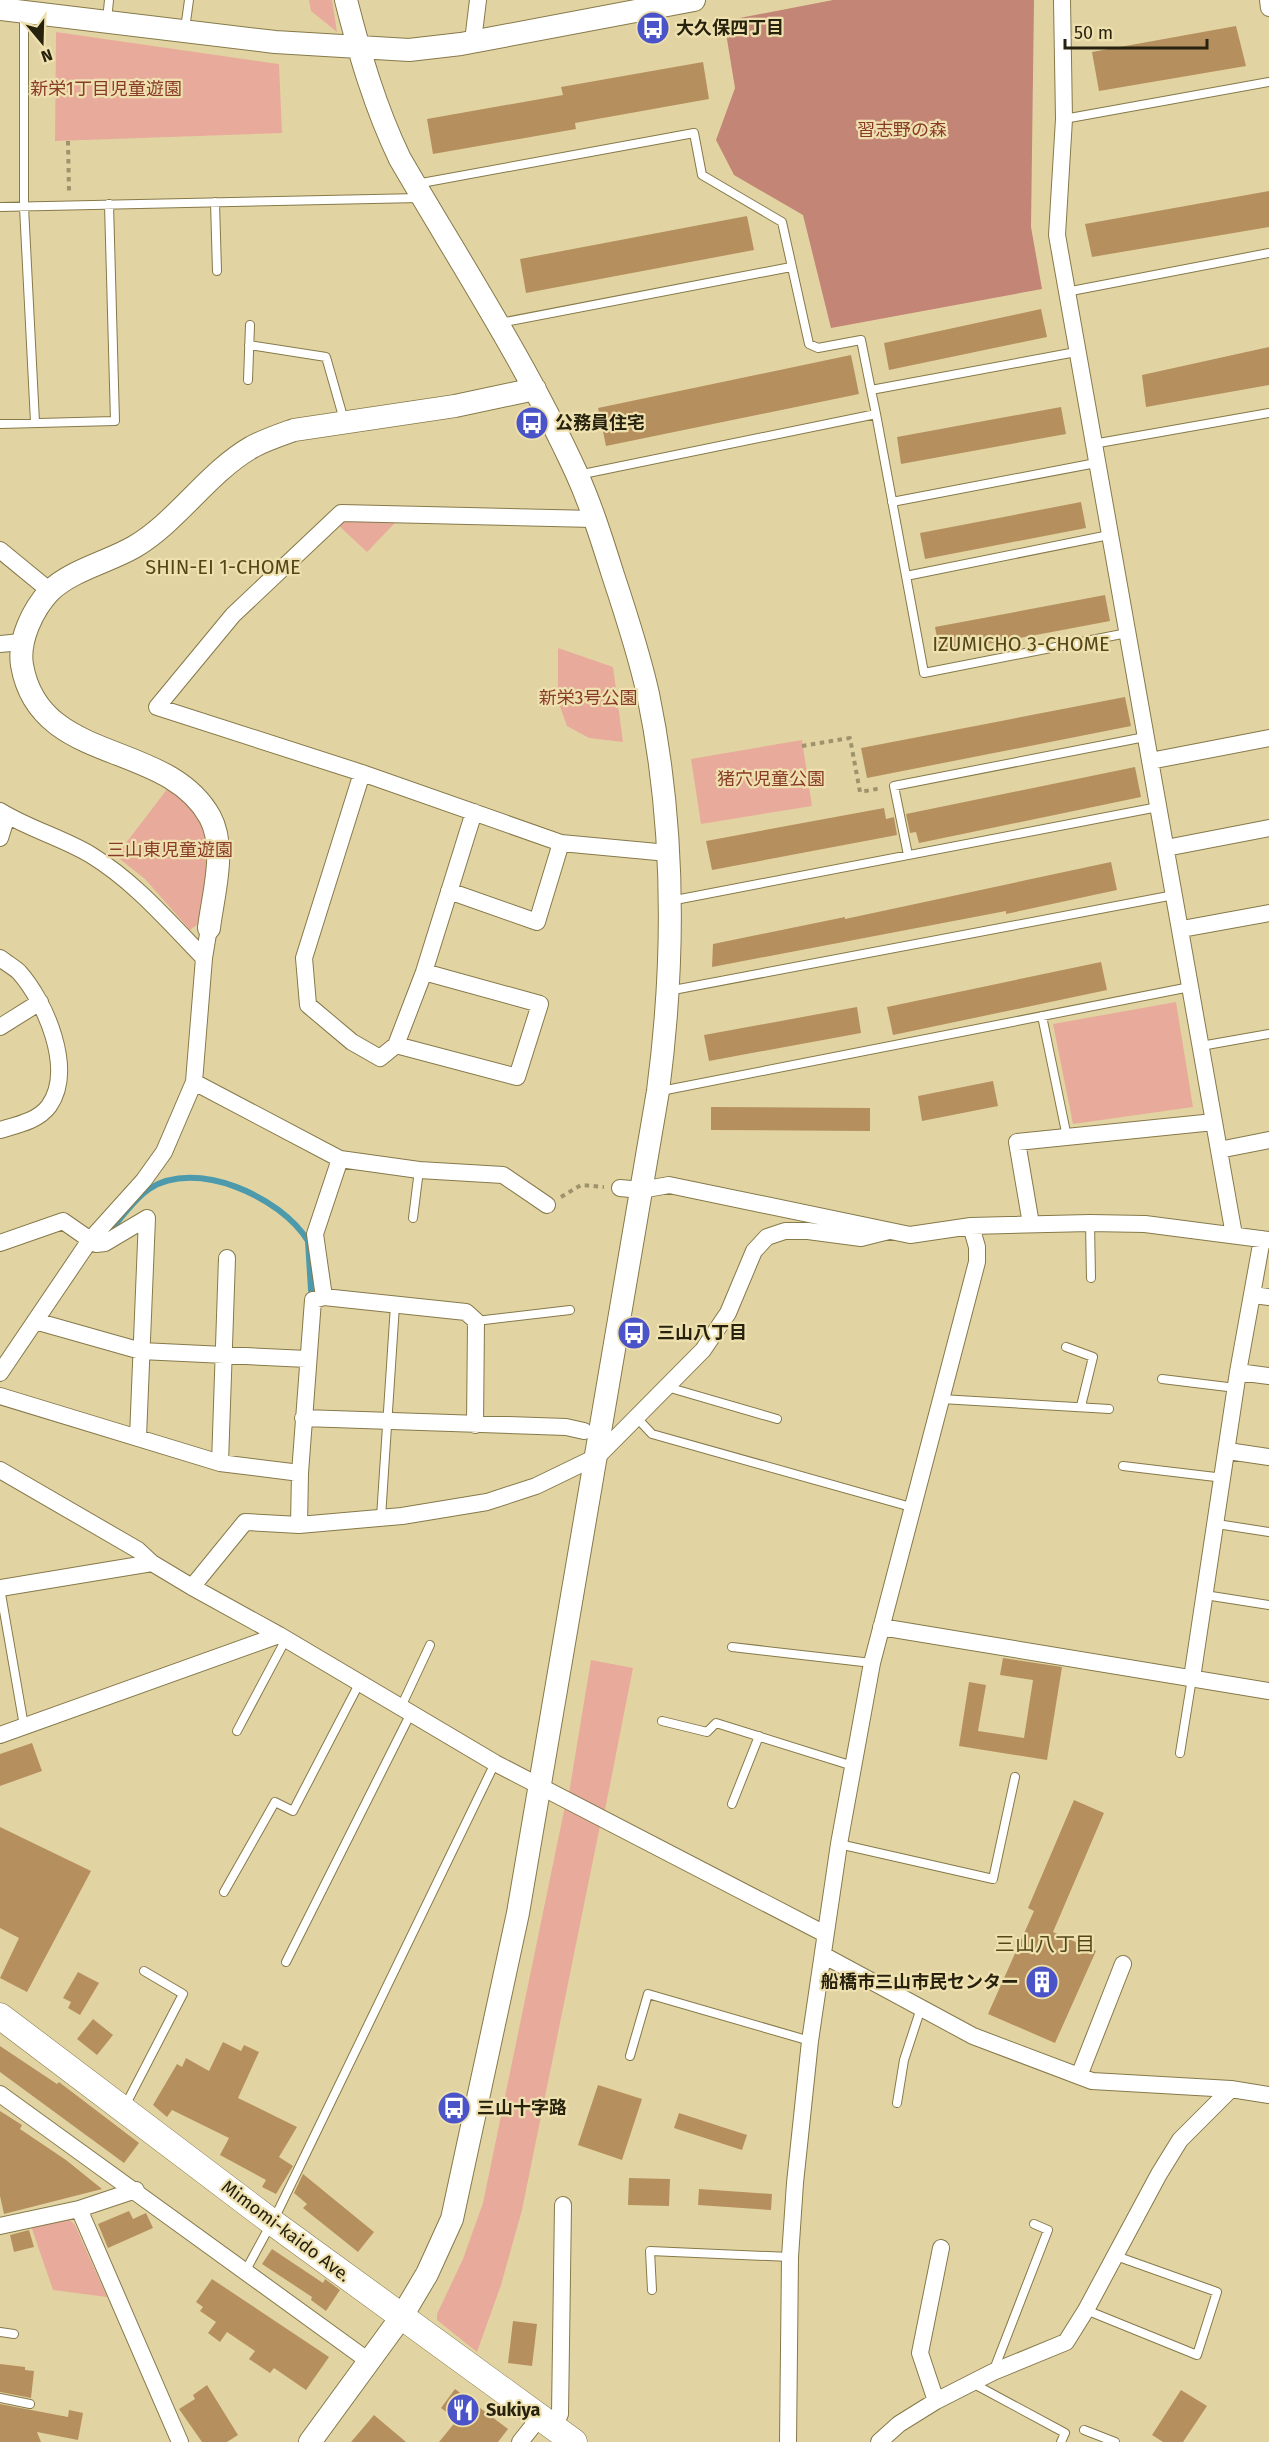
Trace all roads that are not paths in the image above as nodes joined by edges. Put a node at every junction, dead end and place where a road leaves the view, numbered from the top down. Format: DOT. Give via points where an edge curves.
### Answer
graph roads {
  1 [pos="189,0"];
  2 [pos="346,0"];
  3 [pos="478,0"];
  4 [pos="694,0"];
  5 [pos="1062,0"];
  6 [pos="1268,0"];
  7 [pos="650,4"];
  8 [pos="1269,8"];
  9 [pos="0,9"];
  10 [pos="33,10"];
  11 [pos="108,11"];
  12 [pos="185,31"];
  13 [pos="473,41"];
  14 [pos="358,48"];
  15 [pos="1269,82"];
  16 [pos="1064,119"];
  17 [pos="419,191"];
  18 [pos="215,202"];
  19 [pos="109,204"];
  20 [pos="0,207"];
  21 [pos="24,207"];
  22 [pos="1269,253"];
  23 [pos="791,267"];
  24 [pos="217,271"];
  25 [pos="1065,292"];
  26 [pos="498,323"];
  27 [pos="250,324"];
  28 [pos="249,345"];
  29 [pos="1076,351"];
  30 [pos="248,380"];
  31 [pos="535,389"];
  32 [pos="871,390"];
  33 [pos="1269,413"];
  34 [pos="876,414"];
  35 [pos="35,422"];
  36 [pos="345,423"];
  37 [pos="0,424"];
  38 [pos="1092,444"];
  39 [pos="1096,463"];
  40 [pos="577,475"];
  41 [pos="892,502"];
  42 [pos="594,519"];
  43 [pos="1109,535"];
  44 [pos="0,550"];
  45 [pos="906,576"];
  46 [pos="50,591"];
  47 [pos="1127,633"];
  48 [pos="10,643"];
  49 [pos="1145,737"];
  50 [pos="1269,738"];
  51 [pos="1150,761"];
  52 [pos="362,773"];
  53 [pos="1158,807"];
  54 [pos="474,812"];
  55 [pos="3,813"];
  56 [pos="1269,828"];
  57 [pos="0,838"];
  58 [pos="561,843"];
  59 [pos="1166,848"];
  60 [pos="668,853"];
  61 [pos="908,855"];
  62 [pos="448,891"];
  63 [pos="1174,895"];
  64 [pos="670,901"];
  65 [pos="1269,913"];
  66 [pos="209,928"];
  67 [pos="1182,929"];
  68 [pos="0,958"];
  69 [pos="204,958"];
  70 [pos="424,972"];
  71 [pos="1190,987"];
  72 [pos="668,991"];
  73 [pos="40,1002"];
  74 [pos="1042,1016"];
  75 [pos="0,1027"];
  76 [pos="1269,1034"];
  77 [pos="396,1045"];
  78 [pos="1201,1046"];
  79 [pos="194,1082"];
  80 [pos="658,1091"];
  81 [pos="1214,1122"];
  82 [pos="0,1130"];
  83 [pos="1067,1137"];
  84 [pos="1269,1140"];
  85 [pos="1219,1150"];
  86 [pos="340,1159"];
  87 [pos="419,1170"];
  88 [pos="630,1189"];
  89 [pos="547,1205"];
  90 [pos="413,1218"];
  91 [pos="1090,1223"];
  92 [pos="1031,1224"];
  93 [pos="971,1226"];
  94 [pos="889,1232"];
  95 [pos="1234,1235"];
  96 [pos="90,1240"];
  97 [pos="1265,1240"];
  98 [pos="0,1243"];
  99 [pos="227,1258"];
  100 [pos="1091,1278"];
  101 [pos="1261,1296"];
  102 [pos="324,1297"];
  103 [pos="394,1305"];
  104 [pos="570,1310"];
  105 [pos="35,1321"];
  106 [pos="476,1322"];
  107 [pos="1066,1347"];
  108 [pos="141,1351"];
  109 [pos="223,1354"];
  110 [pos="307,1359"];
  111 [pos="0,1374"];
  112 [pos="1269,1376"];
  113 [pos="1162,1379"];
  114 [pos="1238,1380"];
  115 [pos="668,1387"];
  116 [pos="0,1396"];
  117 [pos="941,1399"];
  118 [pos="1081,1406"];
  119 [pos="1109,1409"];
  120 [pos="636,1417"];
  121 [pos="303,1418"];
  122 [pos="777,1419"];
  123 [pos="388,1422"];
  124 [pos="475,1425"];
  125 [pos="584,1431"];
  126 [pos="138,1437"];
  127 [pos="1228,1451"];
  128 [pos="598,1456"];
  129 [pos="1269,1457"];
  130 [pos="220,1463"];
  131 [pos="1123,1466"];
  132 [pos="0,1470"];
  133 [pos="300,1473"];
  134 [pos="1224,1478"];
  135 [pos="911,1507"];
  136 [pos="381,1517"];
  137 [pos="1216,1524"];
  138 [pos="299,1525"];
  139 [pos="1269,1532"];
  140 [pos="153,1563"];
  141 [pos="192,1587"];
  142 [pos="0,1588"];
  143 [pos="1205,1595"];
  144 [pos="1269,1605"];
  145 [pos="881,1627"];
  146 [pos="282,1637"];
  147 [pos="430,1645"];
  148 [pos="732,1647"];
  149 [pos="873,1663"];
  150 [pos="1192,1678"];
  151 [pos="359,1684"];
  152 [pos="1269,1691"];
  153 [pos="405,1712"];
  154 [pos="662,1721"];
  155 [pos="24,1726"];
  156 [pos="237,1731"];
  157 [pos="0,1734"];
  158 [pos="759,1736"];
  159 [pos="1180,1753"];
  160 [pos="495,1763"];
  161 [pos="853,1766"];
  162 [pos="1015,1777"];
  163 [pos="540,1787"];
  164 [pos="732,1804"];
  165 [pos="839,1844"];
  166 [pos="224,1892"];
  167 [pos="825,1934"];
  168 [pos="823,1955"];
  169 [pos="286,1962"];
  170 [pos="1123,1964"];
  171 [pos="144,1971"];
  172 [pos="921,2008"];
  173 [pos="0,2016"];
  174 [pos="810,2041"];
  175 [pos="630,2056"];
  176 [pos="1079,2076"];
  177 [pos="1231,2089"];
  178 [pos="0,2094"];
  179 [pos="1269,2096"];
  180 [pos="897,2103"];
  181 [pos="124,2109"];
  182 [pos="136,2190"];
  183 [pos="563,2205"];
  184 [pos="79,2209"];
  185 [pos="272,2222"];
  186 [pos="1034,2224"];
  187 [pos="0,2226"];
  188 [pos="942,2248"];
  189 [pos="1116,2256"];
  190 [pos="790,2257"];
  191 [pos="246,2270"];
  192 [pos="652,2290"];
  193 [pos="1086,2310"];
  194 [pos="402,2316"];
  195 [pos="0,2332"];
  196 [pos="14,2334"];
  197 [pos="370,2362"];
  198 [pos="993,2372"];
  199 [pos="974,2384"];
  200 [pos="0,2398"];
  201 [pos="936,2401"];
  202 [pos="30,2403"];
  203 [pos="547,2422"];
  204 [pos="1084,2430"];
  205 [pos="180,2442"];
  206 [pos="310,2442"];
  207 [pos="520,2442"];
  208 [pos="574,2442"];
  209 [pos="788,2442"];
  210 [pos="879,2442"];
  211 [pos="1061,2442"];
  212 [pos="1115,2442"];
  1 -- 12 [label="lane"];
  2 -- 14 [label="street"];
  3 -- 13 [label="street"];
  4 -- 7 [label="street"];
  5 -- 16 [label="street"];
  6 -- 8 [label="street"];
  7 -- 13 [label="street"];
  9 -- 10 [label="street"];
  10 -- 11 [label="street"];
  10 -- 21 [label="lane"];
  11 -- 12 [label="street"];
  12 -- 14 [label="street"];
  13 -- 14 [label="street" via="409,50"];
  14 -- 17 [label="street" via="385,127"];
  15 -- 16 [label="lane"];
  16 -- 25 [label="street" via="1057,235"];
  17 -- 18 [label="lane"];
  17 -- 23 [label="lane" via="694,133 702,175 782,222"];
  17 -- 26 [label="street"];
  18 -- 19 [label="lane"];
  18 -- 24 [label="lane"];
  19 -- 21 [label="lane"];
  19 -- 35 [label="lane" via="115,421"];
  20 -- 21 [label="lane"];
  21 -- 35 [label="lane"];
  22 -- 25 [label="lane"];
  23 -- 26 [label="lane"];
  23 -- 32 [label="lane" via="809,344 819,348 861,340"];
  25 -- 29 [label="street"];
  26 -- 31 [label="street"];
  27 -- 28 [label="lane"];
  28 -- 30 [label="lane"];
  28 -- 36 [label="lane" via="326,357"];
  29 -- 32 [label="lane"];
  29 -- 38 [label="street"];
  31 -- 36 [label="street"];
  31 -- 40 [label="street"];
  32 -- 34 [label="lane"];
  33 -- 38 [label="lane"];
  34 -- 40 [label="lane"];
  34 -- 41 [label="lane"];
  35 -- 37 [label="lane"];
  36 -- 46 [label="street" via="294,430 251,448 135,546"];
  38 -- 39 [label="street"];
  39 -- 41 [label="lane"];
  39 -- 43 [label="street"];
  40 -- 42 [label="street"];
  41 -- 45 [label="lane"];
  42 -- 52 [label="street" via="341,513 233,615 157,707"];
  42 -- 60 [label="street" via="648,695"];
  43 -- 45 [label="lane"];
  43 -- 47 [label="street"];
  44 -- 46 [label="street"];
  45 -- 47 [label="lane" via="924,672"];
  46 -- 48 [label="street"];
  47 -- 49 [label="street"];
  48 -- 66 [label="street" via="20,656 27,688 38,708 50,719 66,731 170,777 192,795 210,818 218,848"];
  49 -- 51 [label="street"];
  49 -- 61 [label="lane" via="894,786"];
  50 -- 51 [label="street"];
  51 -- 53 [label="street"];
  52 -- 54 [label="street"];
  52 -- 77 [label="street" via="304,957 308,1005 352,1042 380,1058"];
  53 -- 59 [label="street"];
  53 -- 61 [label="lane"];
  54 -- 58 [label="street"];
  54 -- 62 [label="street"];
  55 -- 57 [label="street"];
  55 -- 69 [label="street" via="111,868 137,888"];
  56 -- 59 [label="street"];
  58 -- 60 [label="street"];
  58 -- 62 [label="street" via="537,922"];
  59 -- 63 [label="street"];
  60 -- 64 [label="street"];
  61 -- 64 [label="lane"];
  62 -- 70 [label="street"];
  63 -- 67 [label="street"];
  63 -- 72 [label="lane"];
  64 -- 72 [label="street"];
  65 -- 67 [label="street"];
  66 -- 69 [label="street"];
  67 -- 71 [label="street"];
  68 -- 73 [label="street" via="18,972"];
  69 -- 79 [label="street"];
  70 -- 77 [label="street"];
  70 -- 77 [label="street" via="540,1004 517,1077"];
  71 -- 74 [label="lane"];
  71 -- 78 [label="street"];
  72 -- 80 [label="street"];
  73 -- 75 [label="street"];
  73 -- 82 [label="street" via="56,1039 58,1071 54,1095 48,1107 32,1120"];
  74 -- 80 [label="lane"];
  74 -- 83 [label="lane"];
  76 -- 78 [label="lane"];
  78 -- 81 [label="street"];
  79 -- 86 [label="street"];
  79 -- 96 [label="street" via="164,1152"];
  80 -- 88 [label="street"];
  81 -- 83 [label="street"];
  81 -- 85 [label="street"];
  83 -- 92 [label="street" via="1017,1142"];
  84 -- 85 [label="street"];
  85 -- 95 [label="street"];
  86 -- 87 [label="street"];
  86 -- 102 [label="street" via="315,1234"];
  87 -- 89 [label="street" via="503,1175"];
  87 -- 90 [label="lane"];
  88 -- 94 [label="street" via="669,1185"];
  88 -- 128 [label="street"];
  91 -- 92 [label="street"];
  91 -- 95 [label="street" via="1145,1224"];
  91 -- 100 [label="lane"];
  92 -- 93 [label="street"];
  93 -- 94 [label="street" via="910,1235"];
  93 -- 117 [label="street" via="977,1262"];
  94 -- 115 [label="street" via="861,1238 785,1231 767,1237 754,1251 728,1313 703,1350"];
  95 -- 97 [label="street"];
  96 -- 98 [label="street" via="63,1221"];
  96 -- 105 [label="street"];
  96 -- 108 [label="street" via="105,1243 147,1218"];
  97 -- 101 [label="street"];
  99 -- 109 [label="street"];
  101 -- 114 [label="street"];
  102 -- 103 [label="street"];
  102 -- 110 [label="street" via="313,1300"];
  103 -- 106 [label="street" via="466,1312"];
  103 -- 123 [label="lane"];
  104 -- 106 [label="lane"];
  105 -- 108 [label="street"];
  105 -- 111 [label="street"];
  106 -- 124 [label="street"];
  107 -- 118 [label="lane" via="1093,1357"];
  108 -- 109 [label="street"];
  108 -- 126 [label="street"];
  109 -- 110 [label="street"];
  109 -- 130 [label="street"];
  110 -- 121 [label="street"];
  112 -- 114 [label="street"];
  113 -- 114 [label="lane"];
  114 -- 127 [label="street"];
  115 -- 120 [label="street"];
  115 -- 122 [label="lane"];
  116 -- 126 [label="street"];
  117 -- 118 [label="lane"];
  117 -- 135 [label="street"];
  118 -- 119 [label="lane"];
  120 -- 128 [label="street"];
  120 -- 135 [label="lane" via="652,1434"];
  121 -- 123 [label="street"];
  121 -- 133 [label="street"];
  123 -- 124 [label="street"];
  123 -- 136 [label="lane"];
  124 -- 125 [label="street" via="566,1427"];
  126 -- 130 [label="street"];
  127 -- 129 [label="street"];
  127 -- 134 [label="street"];
  128 -- 136 [label="street" via="536,1486 487,1502"];
  128 -- 163 [label="street"];
  130 -- 133 [label="street"];
  131 -- 134 [label="lane"];
  132 -- 140 [label="street" via="138,1550"];
  133 -- 138 [label="street"];
  134 -- 137 [label="street"];
  135 -- 145 [label="street"];
  136 -- 138 [label="street"];
  137 -- 139 [label="lane"];
  137 -- 143 [label="street"];
  138 -- 141 [label="street" via="246,1522"];
  140 -- 141 [label="street"];
  140 -- 142 [label="street"];
  141 -- 146 [label="street"];
  142 -- 155 [label="lane"];
  143 -- 144 [label="lane"];
  143 -- 150 [label="street"];
  145 -- 149 [label="street"];
  145 -- 150 [label="street"];
  146 -- 151 [label="street"];
  146 -- 155 [label="street"];
  146 -- 156 [label="lane"];
  147 -- 153 [label="lane"];
  148 -- 149 [label="lane"];
  149 -- 161 [label="street"];
  150 -- 152 [label="street"];
  150 -- 159 [label="lane"];
  151 -- 153 [label="street"];
  151 -- 166 [label="lane" via="292,1811 275,1802"];
  153 -- 160 [label="street"];
  153 -- 169 [label="lane"];
  154 -- 158 [label="lane" via="708,1732 716,1723"];
  155 -- 157 [label="street"];
  158 -- 161 [label="lane"];
  158 -- 164 [label="lane"];
  160 -- 163 [label="street"];
  160 -- 185 [label="lane"];
  161 -- 165 [label="street"];
  162 -- 165 [label="lane" via="993,1879"];
  163 -- 167 [label="street"];
  163 -- 194 [label="street" via="518,1913 454,2210 442,2245"];
  165 -- 167 [label="street"];
  167 -- 168 [label="street"];
  168 -- 172 [label="street"];
  168 -- 174 [label="street"];
  170 -- 176 [label="street"];
  171 -- 181 [label="lane" via="183,1994"];
  172 -- 176 [label="street" via="973,2036"];
  172 -- 180 [label="lane" via="904,2060"];
  173 -- 181 [label="main road, Mimomi-kaido Ave."];
  174 -- 175 [label="lane" via="648,1994"];
  174 -- 190 [label="street"];
  176 -- 177 [label="street" via="1092,2081"];
  177 -- 179 [label="street"];
  177 -- 189 [label="street" via="1180,2140"];
  178 -- 182 [label="street"];
  181 -- 185 [label="main road, Mimomi-kaido Ave."];
  182 -- 184 [label="street"];
  182 -- 191 [label="street"];
  183 -- 203 [label="street" via="560,2414"];
  184 -- 187 [label="street"];
  184 -- 205 [label="street"];
  185 -- 191 [label="lane"];
  185 -- 194 [label="main road, Mimomi-kaido Ave."];
  186 -- 198 [label="lane" via="1048,2230"];
  188 -- 201 [label="street" via="920,2353"];
  189 -- 193 [label="street"];
  189 -- 193 [label="lane" via="1217,2292 1197,2355"];
  190 -- 192 [label="lane" via="650,2251"];
  190 -- 209 [label="street"];
  191 -- 197 [label="street"];
  193 -- 198 [label="street" via="1066,2342"];
  194 -- 197 [label="street"];
  194 -- 203 [label="main road, Mimomi-kaido Ave."];
  195 -- 196 [label="lane"];
  197 -- 206 [label="street"];
  198 -- 199 [label="street"];
  199 -- 201 [label="street"];
  199 -- 211 [label="lane" via="1065,2433"];
  200 -- 202 [label="lane"];
  201 -- 210 [label="street"];
  203 -- 207 [label="street"];
  203 -- 208 [label="main road, Mimomi-kaido Ave."];
  204 -- 212 [label="lane"];
}
